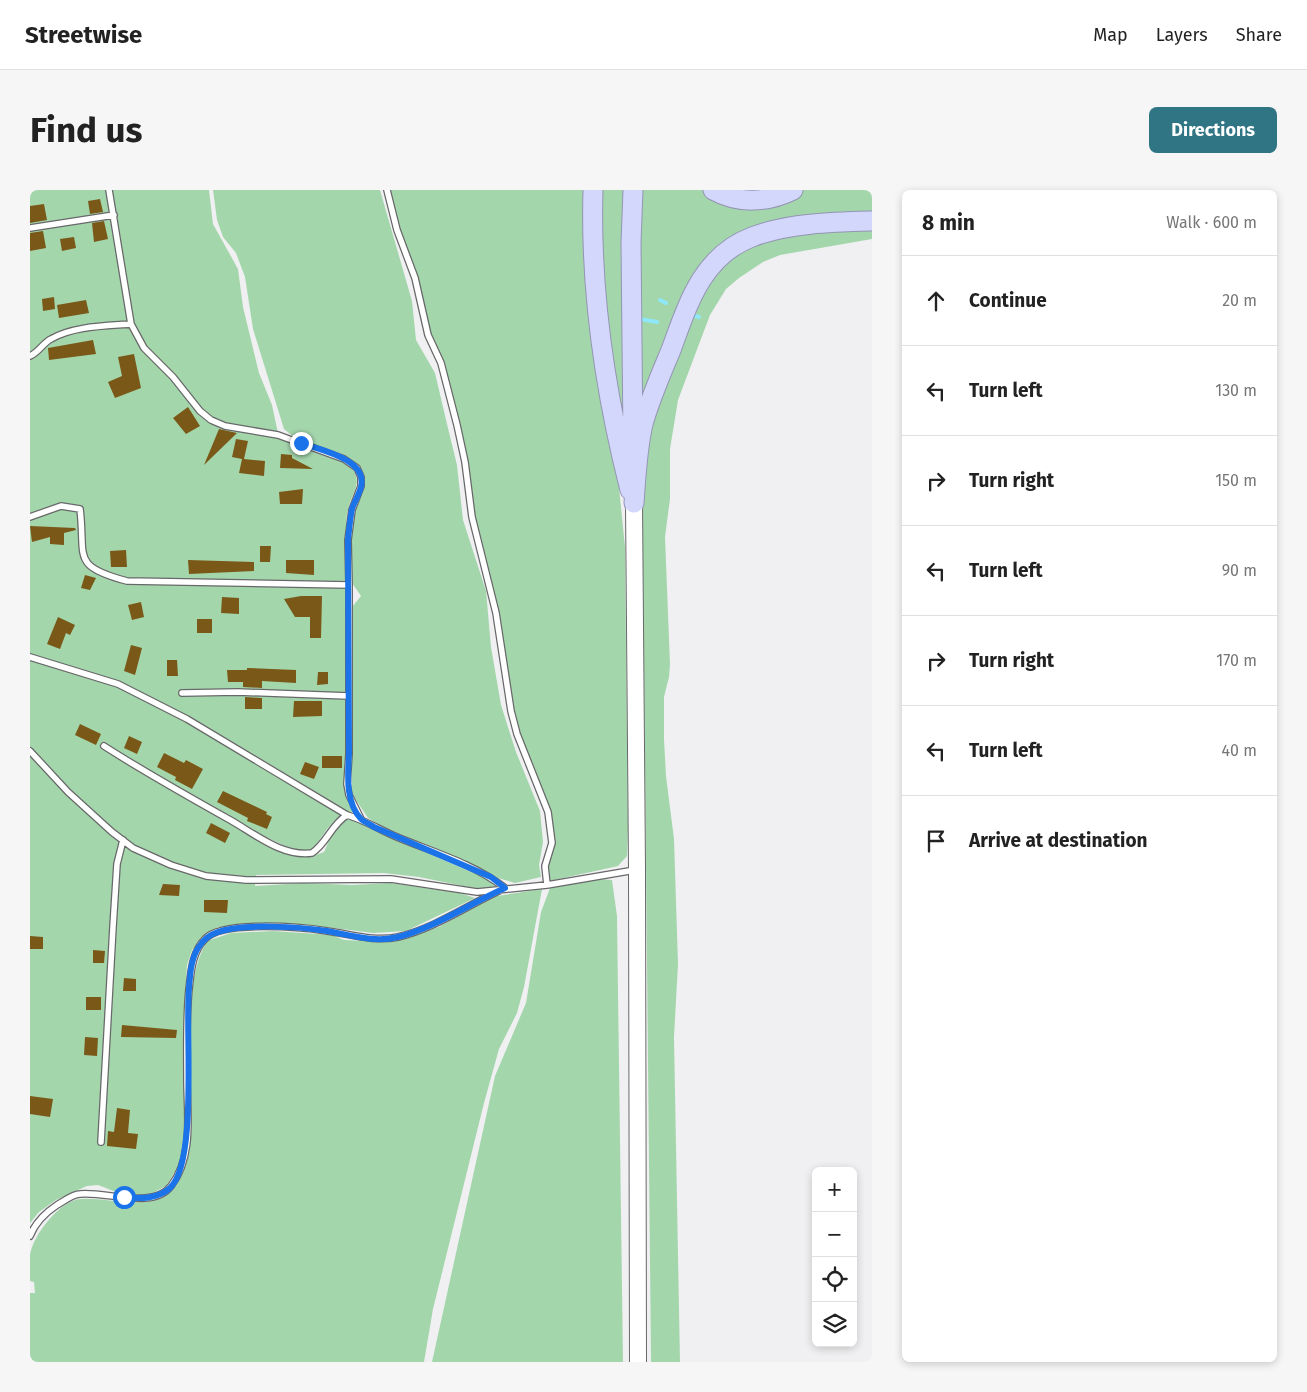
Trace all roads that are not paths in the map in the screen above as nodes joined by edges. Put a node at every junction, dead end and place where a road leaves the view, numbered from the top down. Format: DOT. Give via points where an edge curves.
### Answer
graph roads {
  1 [pos="109,190"];
  2 [pos="387,190"];
  3 [pos="594,190"];
  4 [pos="633,190"];
  5 [pos="713,190"];
  6 [pos="793,190"];
  7 [pos="114,215"];
  8 [pos="872,221"];
  9 [pos="30,228"];
  10 [pos="131,324"];
  11 [pos="30,356"];
  12 [pos="634,504"];
  13 [pos="30,517"];
  14 [pos="349,585"];
  15 [pos="30,657"];
  16 [pos="182,693"];
  17 [pos="349,696"];
  18 [pos="104,746"];
  19 [pos="31,755"];
  20 [pos="347,816"];
  21 [pos="361,819"];
  22 [pos="124,840"];
  23 [pos="638,869"];
  24 [pos="547,885"];
  25 [pos="505,888"];
  26 [pos="101,1142"];
  27 [pos="30,1236"];
  28 [pos="638,1362"];
  1 -- 7 [label="lane"];
  2 -- 24 [label="lane" via="457,425 472,518 496,613 510,711 548,812 552,843 545,866"];
  3 -- 12 [label="highway" via="596,305 618,444"];
  4 -- 12 [label="highway"];
  5 -- 6 [label="highway" via="731,198 754,200"];
  7 -- 9 [label="lane"];
  7 -- 10 [label="lane"];
  8 -- 12 [label="highway" via="805,226 752,237 728,250 705,273 682,318 643,424"];
  10 -- 11 [label="lane" via="68,332 50,339"];
  10 -- 14 [label="lane" via="144,348 211,420 225,426 278,435 344,459 357,468 361,486 350,525"];
  12 -- 23 [label="main road"];
  13 -- 14 [label="lane" via="61,506 80,509 81,551 86,564 104,575 127,581"];
  14 -- 17 [label="lane"];
  15 -- 20 [label="lane" via="118,684 235,746"];
  16 -- 17 [label="lane"];
  17 -- 21 [label="lane" via="347,784"];
  18 -- 20 [label="lane" via="187,798 288,851 312,854 322,846 338,821"];
  19 -- 22 [label="lane"];
  20 -- 21 [label="lane"];
  21 -- 25 [label="lane" via="483,874"];
  22 -- 25 [label="lane" via="171,866 206,876 246,880 391,879 477,892"];
  22 -- 26 [label="lane" via="117,864"];
  23 -- 24 [label="lane"];
  23 -- 28 [label="main road"];
  24 -- 25 [label="lane"];
  25 -- 27 [label="lane" via="442,920 397,937 369,938 326,931 236,928 219,931 206,938 197,949 191,970 188,1001 189,1128 184,1163 171,1187 153,1196 138,1198 78,1194 49,1210"];
}
